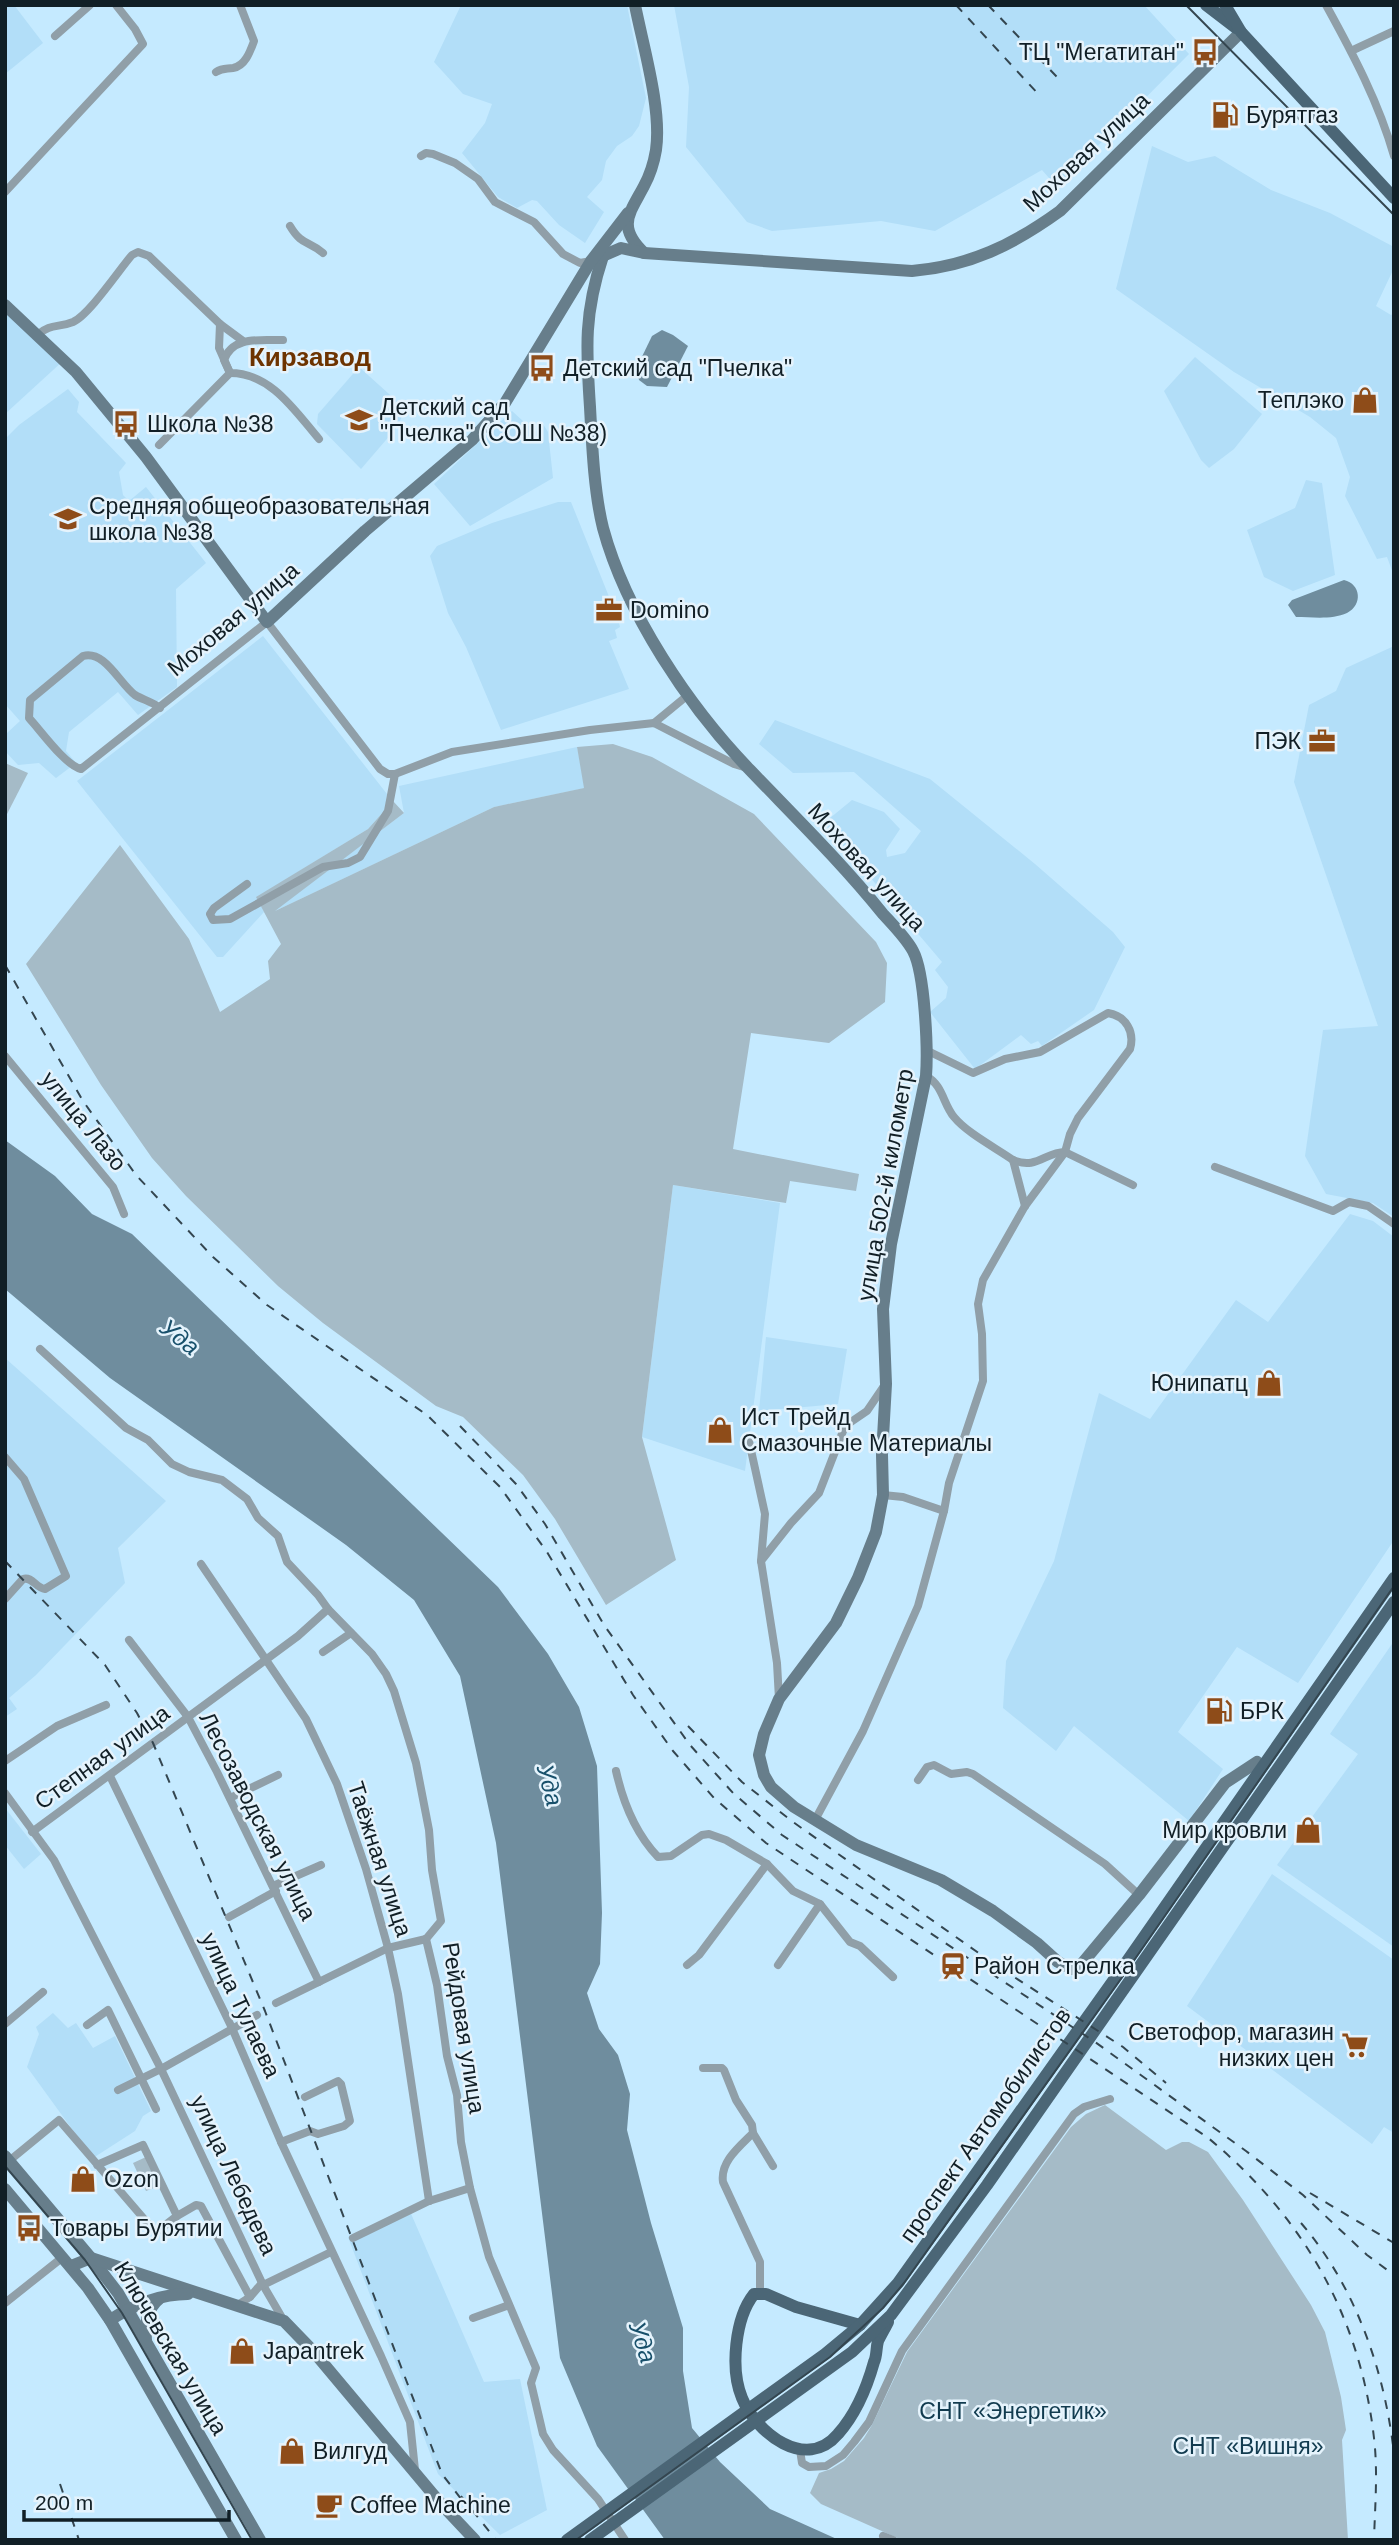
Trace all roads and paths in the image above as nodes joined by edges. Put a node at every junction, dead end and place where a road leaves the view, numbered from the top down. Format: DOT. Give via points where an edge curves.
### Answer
graph roads {
  1 [pos="90,5"];
  2 [pos="116,5"];
  3 [pos="240,5"];
  4 [pos="635,5"];
  5 [pos="1206,5"];
  6 [pos="1226,5"];
  7 [pos="1326,5"];
  8 [pos="1394,31"];
  9 [pos="1241,32"];
  10 [pos="55,36"];
  11 [pos="1351,51"];
  12 [pos="216,72"];
  13 [pos="421,156"];
  14 [pos="1394,156"];
  15 [pos="5,192"];
  16 [pos="1394,198"];
  17 [pos="628,213"];
  18 [pos="290,226"];
  19 [pos="323,253"];
  20 [pos="644,253"];
  21 [pos="597,258"];
  22 [pos="5,305"];
  23 [pos="219,324"];
  24 [pos="37,335"];
  25 [pos="283,340"];
  26 [pos="243,341"];
  27 [pos="230,373"];
  28 [pos="319,439"];
  29 [pos="159,445"];
  30 [pos="267,622"];
  31 [pos="688,695"];
  32 [pos="160,708"];
  33 [pos="654,723"];
  34 [pos="747,768"];
  35 [pos="392,774"];
  36 [pos="247,884"];
  37 [pos="928,1051"];
  38 [pos="5,1056"];
  39 [pos="926,1076"];
  40 [pos="1065,1152"];
  41 [pos="1013,1160"];
  42 [pos="1215,1167"];
  43 [pos="1133,1185"];
  44 [pos="1025,1206"];
  45 [pos="124,1214"];
  46 [pos="1394,1224"];
  47 [pos="40,1349"];
  48 [pos="886,1384"];
  49 [pos="749,1441"];
  50 [pos="5,1457"];
  51 [pos="883,1494"];
  52 [pos="944,1511"];
  53 [pos="761,1561"];
  54 [pos="201,1564"];
  55 [pos="1394,1578"];
  56 [pos="5,1599"];
  57 [pos="1394,1602"];
  58 [pos="328,1609"];
  59 [pos="351,1633"];
  60 [pos="129,1640"];
  61 [pos="323,1652"];
  62 [pos="267,1658"];
  63 [pos="779,1699"];
  64 [pos="106,1705"];
  65 [pos="188,1717"];
  66 [pos="5,1761"];
  67 [pos="1262,1766"];
  68 [pos="616,1771"];
  69 [pos="278,1775"];
  70 [pos="110,1776"];
  71 [pos="918,1780"];
  72 [pos="5,1793"];
  73 [pos="230,1798"];
  74 [pos="815,1820"];
  75 [pos="32,1832"];
  76 [pos="767,1864"];
  77 [pos="321,1865"];
  78 [pos="274,1889"];
  79 [pos="1139,1895"];
  80 [pos="820,1904"];
  81 [pos="229,1917"];
  82 [pos="426,1939"];
  83 [pos="388,1948"];
  84 [pos="687,1965"];
  85 [pos="778,1965"];
  86 [pos="893,1977"];
  87 [pos="319,1982"];
  88 [pos="43,1992"];
  89 [pos="276,2003"];
  90 [pos="257,2015"];
  91 [pos="5,2024"];
  92 [pos="87,2025"];
  93 [pos="232,2028"];
  94 [pos="702,2068"];
  95 [pos="161,2069"];
  96 [pos="141,2079"];
  97 [pos="118,2090"];
  98 [pos="305,2097"];
  99 [pos="1110,2099"];
  100 [pos="156,2109"];
  101 [pos="753,2133"];
  102 [pos="281,2142"];
  103 [pos="7,2158"];
  104 [pos="97,2165"];
  105 [pos="773,2166"];
  106 [pos="470,2188"];
  107 [pos="5,2189"];
  108 [pos="429,2201"];
  109 [pos="177,2216"];
  110 [pos="353,2238"];
  111 [pos="331,2252"];
  112 [pos="91,2258"];
  113 [pos="67,2262"];
  114 [pos="263,2284"];
  115 [pos="760,2293"];
  116 [pos="199,2295"];
  117 [pos="250,2297"];
  118 [pos="160,2298"];
  119 [pos="5,2303"];
  120 [pos="509,2305"];
  121 [pos="236,2306"];
  122 [pos="127,2310"];
  123 [pos="891,2315"];
  124 [pos="473,2318"];
  125 [pos="110,2320"];
  126 [pos="284,2321"];
  127 [pos="860,2325"];
  128 [pos="147,2346"];
  129 [pos="852,2352"];
  130 [pos="875,2360"];
  131 [pos="775,2399"];
  132 [pos="800,2450"];
  133 [pos="415,2470"];
  134 [pos="883,2536"];
  135 [pos="625,2539"];
  136 [pos="236,2540"];
  137 [pos="260,2540"];
  138 [pos="475,2540"];
  139 [pos="567,2540"];
  140 [pos="590,2540"];
  141 [pos="893,2540"];
  1 -- 10 [label="street"];
  2 -- 15 [label="street" via="143,44"];
  3 -- 12 [label="street" via="254,41 237,68"];
  4 -- 17 [label="street, Моховая улица" via="657,137 646,184"];
  5 -- 9 [label="main road"];
  6 -- 9 [label="main road"];
  7 -- 11 [label="street"];
  8 -- 11 [label="street"];
  9 -- 16 [label="main road"];
  9 -- 20 [label="street, Моховая улица" via="1060,211 995,251 954,265 912,271"];
  11 -- 14 [label="street" via="1381,114"];
  13 -- 21 [label="street" via="433,154 455,163 478,179 495,202 534,222 563,254 580,263"];
  17 -- 20 [label="street" via="628,225"];
  17 -- 21 [label="street, Моховая улица"];
  18 -- 19 [label="street" via="303,243"];
  20 -- 21 [label="street, Моховая улица" via="621,248"];
  21 -- 30 [label="street, Моховая улица" via="505,403 472,440"];
  21 -- 31 [label="street, Моховая улица" via="586,341 601,517 619,575 643,624"];
  22 -- 24 [label="street"];
  23 -- 24 [label="street" via="149,256 138,252 83,315 72,323 47,326"];
  23 -- 26 [label="street"];
  23 -- 27 [label="street" via="219,348"];
  24 -- 30 [label="street" via="76,372 146,457"];
  25 -- 26 [label="street"];
  26 -- 27 [label="street" via="227,351 224,360"];
  27 -- 28 [label="street" via="274,388"];
  27 -- 29 [label="street"];
  30 -- 32 [label="street, Моховая улица"];
  30 -- 35 [label="street" via="380,769"];
  31 -- 33 [label="street"];
  31 -- 34 [label="street, Моховая улица"];
  32 -- 32 [label="street, Моховая улица" via="134,694 98,657 89,654 30,700 29,718 81,769"];
  33 -- 34 [label="street"];
  33 -- 35 [label="street" via="452,752"];
  34 -- 37 [label="street, Моховая улица" via="867,894 913,950 920,970"];
  35 -- 36 [label="street" via="388,811 360,858 323,867 230,919 211,917 214,908"];
  37 -- 39 [label="street, улица 502-й километр"];
  37 -- 40 [label="street, улица 502-й километр" via="973,1073 1005,1059 1040,1052 1103,1014 1120,1016 1131,1031 1130,1049 1078,1118"];
  38 -- 45 [label="street, улица Лазо" via="113,1187"];
  39 -- 41 [label="street" via="937,1084 959,1122"];
  39 -- 48 [label="street, улица 502-й километр" via="891,1244 883,1309"];
  40 -- 41 [label="street" via="1033,1163"];
  40 -- 43 [label="street"];
  40 -- 44 [label="street, улица 502-й километр"];
  41 -- 44 [label="street"];
  42 -- 46 [label="street" via="1333,1211 1349,1202 1368,1206"];
  44 -- 52 [label="street, улица 502-й километр" via="983,1280 978,1304 983,1381"];
  47 -- 58 [label="street, Рейдовая улица" via="172,1464 222,1480 247,1499 258,1518 278,1536 288,1562"];
  48 -- 51 [label="street, улица 502-й километр"];
  48 -- 53 [label="street" via="867,1411 845,1426 819,1493"];
  49 -- 53 [label="street" via="765,1514"];
  50 -- 56 [label="street" via="24,1479 66,1576 45,1589 23,1578"];
  51 -- 52 [label="street"];
  51 -- 63 [label="street, улица 502-й километр" via="876,1532 859,1578 836,1623"];
  52 -- 74 [label="street, улица 502-й километр" via="918,1606 863,1731"];
  53 -- 63 [label="street"];
  54 -- 62 [label="street, Таёжная улица"];
  55 -- 67 [label="main road, проспект Автомобилистов"];
  57 -- 123 [label="main road, проспект Автомобилистов" via="988,2185"];
  58 -- 59 [label="street, Рейдовая улица"];
  58 -- 62 [label="street, Степная улица"];
  59 -- 61 [label="street"];
  59 -- 82 [label="street, Рейдовая улица" via="386,1674 416,1763 441,1921"];
  60 -- 65 [label="street, Лесозаводская улица"];
  62 -- 65 [label="street, Степная улица"];
  62 -- 83 [label="street, Таёжная улица" via="306,1719 337,1784"];
  63 -- 74 [label="street, улица 502-й километр" via="764,1734 760,1755 764,1776 794,1807"];
  64 -- 66 [label="street" via="57,1726"];
  65 -- 70 [label="street, Степная улица"];
  65 -- 73 [label="street, Лесозаводская улица"];
  67 -- 79 [label="street, улица 502-й километр" via="1257,1762 1225,1783"];
  67 -- 127 [label="main road, проспект Автомобилистов" via="898,2283"];
  68 -- 76 [label="street" via="622,1800 658,1857 671,1856 709,1834"];
  69 -- 73 [label="street"];
  70 -- 75 [label="street, Степная улица"];
  70 -- 93 [label="street, улица Тулаева"];
  71 -- 79 [label="street" via="934,1765 951,1774 973,1774 1105,1864"];
  72 -- 75 [label="street, улица Лебедева"];
  73 -- 78 [label="street, Лесозаводская улица"];
  74 -- 79 [label="street, улица 502-й километр" via="856,1845 941,1880 993,1911 1066,1968 1080,1966"];
  75 -- 95 [label="street, улица Лебедева" via="54,1860"];
  76 -- 80 [label="street" via="793,1891"];
  76 -- 84 [label="street"];
  77 -- 78 [label="street"];
  78 -- 81 [label="street"];
  78 -- 87 [label="street, Лесозаводская улица"];
  80 -- 85 [label="street"];
  80 -- 86 [label="street" via="850,1942"];
  82 -- 83 [label="street"];
  82 -- 106 [label="street, Рейдовая улица"];
  83 -- 87 [label="street"];
  83 -- 108 [label="street, Таёжная улица"];
  87 -- 89 [label="street"];
  88 -- 91 [label="street"];
  90 -- 93 [label="street"];
  92 -- 96 [label="street" via="108,2010"];
  93 -- 95 [label="street"];
  93 -- 102 [label="street, улица Тулаева"];
  94 -- 101 [label="street" via="724,2070"];
  95 -- 96 [label="street"];
  95 -- 114 [label="street, улица Лебедева"];
  96 -- 97 [label="street"];
  96 -- 100 [label="street"];
  98 -- 102 [label="street" via="338,2081 350,2121"];
  99 -- 132 [label="street" via="1074,2114 902,2351 869,2423 843,2455 826,2466 810,2467 802,2463"];
  101 -- 105 [label="street"];
  101 -- 115 [label="street" via="722,2172 760,2262"];
  102 -- 111 [label="street, улица Тулаева"];
  103 -- 104 [label="street" via="59,2120"];
  103 -- 112 [label="street, Ключевская улица"];
  104 -- 109 [label="street" via="154,2230"];
  104 -- 109 [label="street" via="143,2145"];
  106 -- 108 [label="street"];
  106 -- 120 [label="street, Рейдовая улица" via="489,2257"];
  107 -- 113 [label="street, Ключевская улица"];
  108 -- 110 [label="street"];
  109 -- 117 [label="street" via="201,2206"];
  111 -- 114 [label="street"];
  111 -- 133 [label="street, улица Тулаева" via="410,2423"];
  112 -- 113 [label="street"];
  112 -- 116 [label="street"];
  112 -- 122 [label="street, Ключевская улица"];
  113 -- 119 [label="street"];
  113 -- 125 [label="street, Ключевская улица"];
  114 -- 117 [label="street"];
  114 -- 126 [label="street, улица Лебедева"];
  115 -- 127 [label="main road"];
  115 -- 132 [label="main road" via="749,2301 736,2343 742,2399 765,2431 781,2444"];
  116 -- 118 [label="street"];
  116 -- 121 [label="street"];
  117 -- 121 [label="street"];
  118 -- 122 [label="street"];
  118 -- 128 [label="street" via="146,2320"];
  120 -- 124 [label="street"];
  120 -- 135 [label="street, Рейдовая улица" via="536,2368 531,2383 543,2434"];
  121 -- 126 [label="street"];
  122 -- 125 [label="street"];
  122 -- 128 [label="street, Ключевская улица"];
  123 -- 129 [label="main road, проспект Автомобилистов"];
  123 -- 130 [label="main road" via="877,2343"];
  125 -- 136 [label="street, Ключевская улица"];
  126 -- 133 [label="street, улица Лебедева"];
  127 -- 131 [label="main road, проспект Автомобилистов"];
  128 -- 137 [label="street, Ключевская улица"];
  129 -- 130 [label="main road" via="860,2351"];
  129 -- 131 [label="main road, проспект Автомобилистов"];
  130 -- 132 [label="main road" via="860,2399 837,2436 822,2448"];
  131 -- 139 [label="main road, проспект Автомобилистов"];
  131 -- 140 [label="main road, проспект Автомобилистов"];
  133 -- 138 [label="street, улица Лебедева"];
  134 -- 141 [label="street"];
}
